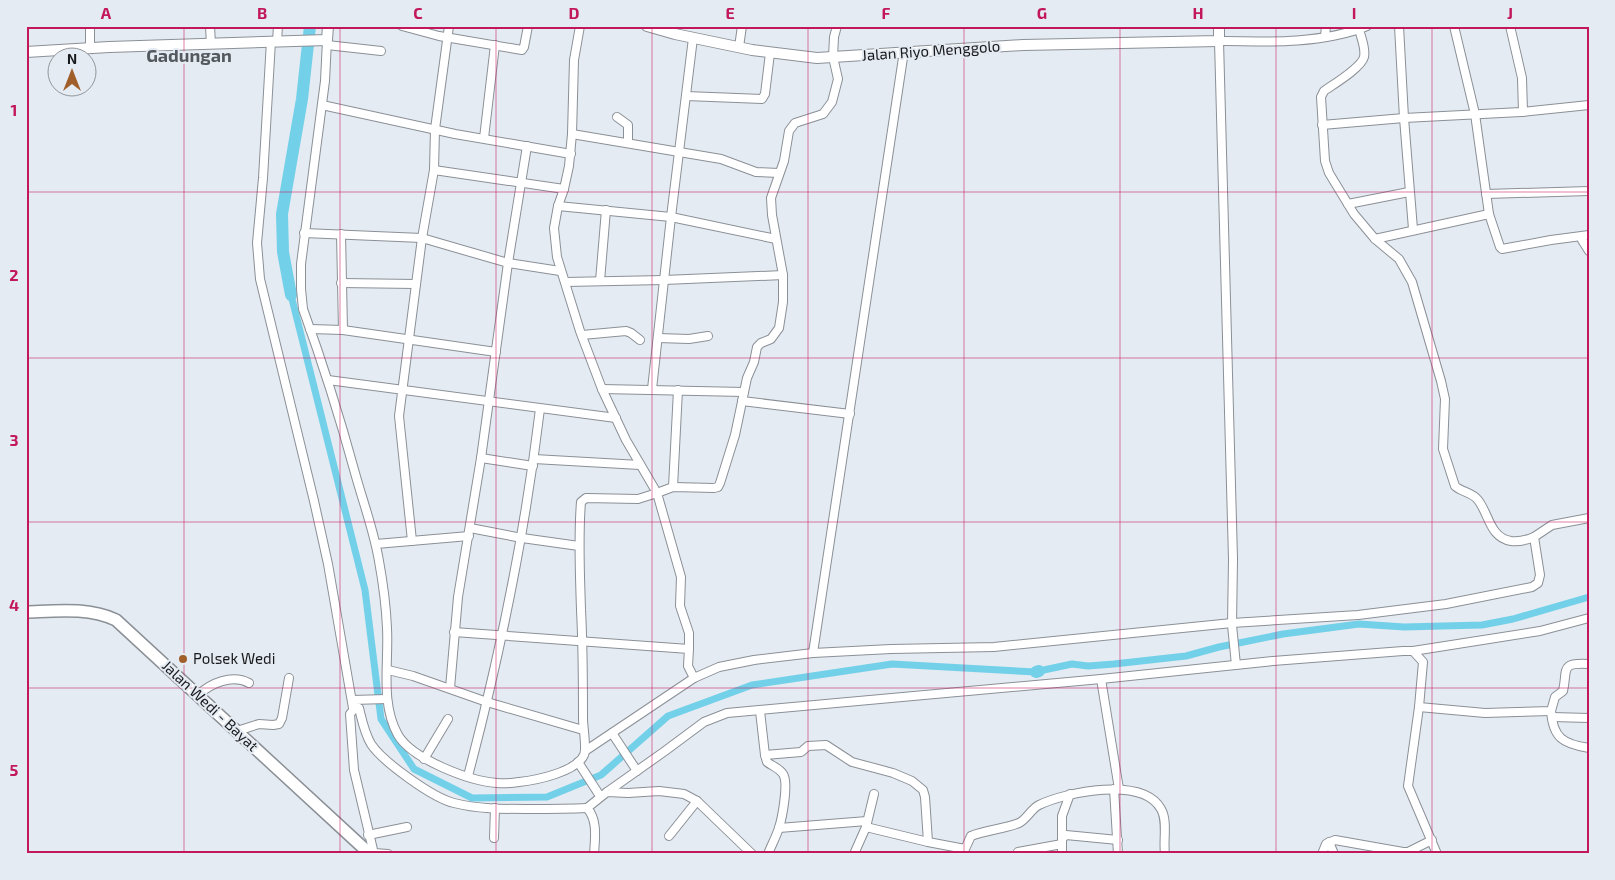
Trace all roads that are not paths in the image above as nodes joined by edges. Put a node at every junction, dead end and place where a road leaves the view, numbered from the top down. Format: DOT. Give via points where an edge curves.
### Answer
graph roads {
  1 [pos="90,26"];
  2 [pos="210,26"];
  3 [pos="278,26"];
  4 [pos="328,26"];
  5 [pos="402,26"];
  6 [pos="449,26"];
  7 [pos="528,26"];
  8 [pos="580,26"];
  9 [pos="647,26"];
  10 [pos="742,26"];
  11 [pos="837,26"];
  12 [pos="1219,26"];
  13 [pos="1326,26"];
  14 [pos="1367,26"];
  15 [pos="1398,26"];
  16 [pos="1454,26"];
  17 [pos="1510,26"];
  18 [pos="1359,30"];
  19 [pos="1325,36"];
  20 [pos="447,37"];
  21 [pos="693,38"];
  22 [pos="1218,40"];
  23 [pos="274,41"];
  24 [pos="326,42"];
  25 [pos="211,44"];
  26 [pos="495,45"];
  27 [pos="739,47"];
  28 [pos="90,48"];
  29 [pos="48,51"];
  30 [pos="904,51"];
  31 [pos="26,52"];
  32 [pos="381,52"];
  33 [pos="770,53"];
  34 [pos="833,57"];
  35 [pos="686,96"];
  36 [pos="1589,104"];
  37 [pos="322,106"];
  38 [pos="1523,112"];
  39 [pos="1475,114"];
  40 [pos="617,117"];
  41 [pos="1404,118"];
  42 [pos="1322,125"];
  43 [pos="435,129"];
  44 [pos="572,134"];
  45 [pos="484,138"];
  46 [pos="628,143"];
  47 [pos="527,146"];
  48 [pos="679,151"];
  49 [pos="571,154"];
  50 [pos="434,170"];
  51 [pos="779,172"];
  52 [pos="520,184"];
  53 [pos="564,189"];
  54 [pos="1589,191"];
  55 [pos="1409,192"];
  56 [pos="1486,194"];
  57 [pos="1348,204"];
  58 [pos="558,206"];
  59 [pos="606,210"];
  60 [pos="1489,214"];
  61 [pos="671,217"];
  62 [pos="1413,229"];
  63 [pos="304,232"];
  64 [pos="341,234"];
  65 [pos="1586,235"];
  66 [pos="422,238"];
  67 [pos="776,239"];
  68 [pos="1375,239"];
  69 [pos="1589,251"];
  70 [pos="508,262"];
  71 [pos="560,271"];
  72 [pos="783,274"];
  73 [pos="664,280"];
  74 [pos="600,281"];
  75 [pos="565,282"];
  76 [pos="341,283"];
  77 [pos="416,284"];
  78 [pos="310,329"];
  79 [pos="343,330"];
  80 [pos="582,335"];
  81 [pos="708,336"];
  82 [pos="658,338"];
  83 [pos="408,340"];
  84 [pos="640,340"];
  85 [pos="496,352"];
  86 [pos="328,380"];
  87 [pos="401,389"];
  88 [pos="602,389"];
  89 [pos="652,389"];
  90 [pos="678,390"];
  91 [pos="744,392"];
  92 [pos="742,401"];
  93 [pos="489,402"];
  94 [pos="540,408"];
  95 [pos="850,414"];
  96 [pos="616,418"];
  97 [pos="481,458"];
  98 [pos="534,463"];
  99 [pos="640,465"];
  100 [pos="673,487"];
  101 [pos="657,493"];
  102 [pos="1589,518"];
  103 [pos="470,528"];
  104 [pos="469,536"];
  105 [pos="1534,537"];
  106 [pos="522,538"];
  107 [pos="412,541"];
  108 [pos="376,544"];
  109 [pos="579,546"];
  110 [pos="26,612"];
  111 [pos="1589,618"];
  112 [pos="1232,624"];
  113 [pos="454,632"];
  114 [pos="501,635"];
  115 [pos="582,640"];
  116 [pos="689,649"];
  117 [pos="1413,652"];
  118 [pos="813,653"];
  119 [pos="1236,664"];
  120 [pos="1589,664"];
  121 [pos="388,670"];
  122 [pos="289,678"];
  123 [pos="694,678"];
  124 [pos="1100,680"];
  125 [pos="249,683"];
  126 [pos="450,688"];
  127 [pos="198,695"];
  128 [pos="386,699"];
  129 [pos="487,702"];
  130 [pos="353,704"];
  131 [pos="1419,708"];
  132 [pos="760,711"];
  133 [pos="1551,714"];
  134 [pos="1589,718"];
  135 [pos="448,719"];
  136 [pos="583,730"];
  137 [pos="237,731"];
  138 [pos="613,734"];
  139 [pos="1589,748"];
  140 [pos="585,751"];
  141 [pos="765,755"];
  142 [pos="424,759"];
  143 [pos="579,764"];
  144 [pos="636,770"];
  145 [pos="468,776"];
  146 [pos="1116,789"];
  147 [pos="607,792"];
  148 [pos="874,794"];
  149 [pos="1070,794"];
  150 [pos="598,795"];
  151 [pos="697,801"];
  152 [pos="495,808"];
  153 [pos="587,808"];
  154 [pos="866,824"];
  155 [pos="407,827"];
  156 [pos="779,828"];
  157 [pos="368,835"];
  158 [pos="669,836"];
  159 [pos="494,838"];
  160 [pos="1118,840"];
  161 [pos="1432,840"];
  162 [pos="928,842"];
  163 [pos="1062,842"];
  164 [pos="1329,842"];
  165 [pos="966,851"];
  166 [pos="1018,852"];
  167 [pos="370,854"];
  168 [pos="374,854"];
  169 [pos="388,854"];
  170 [pos="594,854"];
  171 [pos="752,854"];
  172 [pos="768,854"];
  173 [pos="854,854"];
  174 [pos="1062,854"];
  175 [pos="1118,854"];
  176 [pos="1165,854"];
  177 [pos="1322,854"];
  178 [pos="1334,854"];
  179 [pos="1437,854"];
  1 -- 28 [label="street"];
  2 -- 25 [label="street"];
  3 -- 23 [label="street"];
  4 -- 24 [label="street"];
  5 -- 20 [label="street"];
  6 -- 20 [label="street"];
  7 -- 26 [label="street" via="523,50"];
  8 -- 44 [label="street" via="574,60"];
  9 -- 21 [label="street, Jalan Riyo Menggolo"];
  10 -- 27 [label="street"];
  11 -- 34 [label="street"];
  12 -- 22 [label="street"];
  13 -- 19 [label="street"];
  14 -- 18 [label="street"];
  15 -- 41 [label="street"];
  16 -- 39 [label="street"];
  17 -- 38 [label="street" via="1522,78"];
  18 -- 19 [label="street"];
  18 -- 42 [label="street" via="1363,60 1322,93"];
  19 -- 22 [label="street" via="1294,40"];
  20 -- 26 [label="street"];
  20 -- 43 [label="street"];
  21 -- 27 [label="street, Jalan Riyo Menggolo"];
  21 -- 35 [label="street"];
  22 -- 30 [label="street, Jalan Riyo Menggolo"];
  22 -- 112 [label="street" via="1233,560"];
  23 -- 24 [label="street"];
  23 -- 25 [label="street"];
  23 -- 130 [label="street" via="257,242 260,279 318,519"];
  24 -- 32 [label="street"];
  24 -- 37 [label="street"];
  25 -- 28 [label="street"];
  26 -- 45 [label="street"];
  27 -- 33 [label="street, Jalan Riyo Menggolo"];
  29 -- 31 [label="street"];
  30 -- 34 [label="street, Jalan Riyo Menggolo"];
  30 -- 95 [label="street"];
  33 -- 34 [label="street, Jalan Riyo Menggolo"];
  33 -- 35 [label="street" via="762,99"];
  34 -- 51 [label="street" via="838,80 832,102 823,114 794,123 789,130"];
  35 -- 48 [label="street"];
  36 -- 38 [label="street"];
  37 -- 43 [label="street"];
  37 -- 63 [label="street"];
  38 -- 39 [label="street"];
  39 -- 41 [label="street"];
  39 -- 56 [label="street"];
  40 -- 46 [label="street" via="628,125"];
  41 -- 42 [label="street"];
  41 -- 55 [label="street"];
  42 -- 57 [label="street" via="1326,167"];
  43 -- 45 [label="street"];
  43 -- 50 [label="street"];
  44 -- 46 [label="street"];
  44 -- 49 [label="street"];
  45 -- 47 [label="street"];
  46 -- 48 [label="street"];
  47 -- 49 [label="street"];
  47 -- 52 [label="street"];
  48 -- 51 [label="street" via="729,161 756,172"];
  48 -- 61 [label="street"];
  49 -- 53 [label="street"];
  50 -- 52 [label="street"];
  50 -- 66 [label="street"];
  51 -- 67 [label="street" via="771,198"];
  52 -- 53 [label="street"];
  52 -- 70 [label="street"];
  53 -- 58 [label="street"];
  54 -- 56 [label="street"];
  55 -- 57 [label="street"];
  55 -- 62 [label="street"];
  56 -- 60 [label="street"];
  57 -- 68 [label="street"];
  58 -- 59 [label="street"];
  58 -- 71 [label="street" via="554,232"];
  59 -- 61 [label="street"];
  59 -- 74 [label="street"];
  60 -- 62 [label="street"];
  60 -- 65 [label="street" via="1502,249"];
  61 -- 67 [label="street"];
  61 -- 73 [label="street"];
  62 -- 68 [label="street"];
  63 -- 64 [label="street"];
  63 -- 78 [label="street" via="300,289"];
  64 -- 66 [label="street"];
  64 -- 76 [label="street"];
  65 -- 69 [label="street" via="1582,240"];
  66 -- 70 [label="street"];
  66 -- 77 [label="street"];
  67 -- 72 [label="street"];
  68 -- 105 [label="street" via="1399,259 1412,282 1442,381 1445,399 1443,449 1455,486 1478,500 1498,536 1518,541"];
  70 -- 71 [label="street"];
  70 -- 85 [label="street"];
  71 -- 75 [label="street"];
  72 -- 73 [label="street"];
  72 -- 91 [label="street" via="778,330 771,339 759,344"];
  73 -- 74 [label="street"];
  73 -- 82 [label="street"];
  74 -- 75 [label="street"];
  75 -- 80 [label="street"];
  76 -- 77 [label="street"];
  76 -- 79 [label="street"];
  77 -- 83 [label="street"];
  78 -- 79 [label="street"];
  78 -- 86 [label="street"];
  79 -- 83 [label="street"];
  80 -- 84 [label="street" via="626,331"];
  80 -- 88 [label="street"];
  81 -- 82 [label="street" via="689,340"];
  82 -- 89 [label="street"];
  83 -- 85 [label="street"];
  83 -- 87 [label="street"];
  85 -- 93 [label="street"];
  86 -- 87 [label="street"];
  86 -- 108 [label="street"];
  87 -- 93 [label="street"];
  87 -- 107 [label="street" via="399,426"];
  88 -- 89 [label="street"];
  88 -- 96 [label="street"];
  89 -- 90 [label="street"];
  90 -- 91 [label="street"];
  90 -- 100 [label="street"];
  91 -- 92 [label="street"];
  92 -- 95 [label="street"];
  92 -- 100 [label="street" via="718,487"];
  93 -- 94 [label="street"];
  93 -- 97 [label="street"];
  94 -- 96 [label="street"];
  94 -- 98 [label="street"];
  95 -- 118 [label="street"];
  96 -- 99 [label="street"];
  97 -- 98 [label="street"];
  97 -- 103 [label="street"];
  98 -- 99 [label="street"];
  98 -- 106 [label="street"];
  99 -- 101 [label="street"];
  100 -- 101 [label="street"];
  101 -- 109 [label="street" via="638,499 582,500"];
  101 -- 116 [label="street" via="681,577 680,606 689,633"];
  102 -- 105 [label="street" via="1552,525"];
  103 -- 104 [label="street"];
  103 -- 106 [label="street"];
  104 -- 107 [label="street"];
  104 -- 113 [label="street"];
  105 -- 112 [label="street" via="1540,575 1532,587 1446,604 1358,615"];
  106 -- 109 [label="street"];
  106 -- 114 [label="street"];
  107 -- 108 [label="street"];
  108 -- 121 [label="street" via="384,589"];
  109 -- 115 [label="street"];
  110 -- 127 [label="main road, Jalan Wedi - Bayat" via="91,612 116,620"];
  111 -- 117 [label="street"];
  112 -- 118 [label="street" via="994,647"];
  112 -- 119 [label="street"];
  113 -- 114 [label="street"];
  113 -- 126 [label="street"];
  114 -- 115 [label="street"];
  114 -- 129 [label="street"];
  115 -- 116 [label="street"];
  115 -- 136 [label="street"];
  116 -- 123 [label="street" via="688,666"];
  117 -- 119 [label="street"];
  117 -- 131 [label="street" via="1423,664"];
  118 -- 123 [label="street" via="719,667"];
  119 -- 124 [label="street"];
  120 -- 133 [label="street" via="1574,664 1566,668 1563,691 1555,697"];
  121 -- 126 [label="street"];
  121 -- 128 [label="street"];
  122 -- 137 [label="street" via="279,724 259,724"];
  123 -- 138 [label="street"];
  124 -- 132 [label="street"];
  124 -- 146 [label="street"];
  125 -- 127 [label="street" via="221,681"];
  126 -- 129 [label="street"];
  127 -- 137 [label="main road, Jalan Wedi - Bayat"];
  128 -- 130 [label="street" via="362,699"];
  128 -- 142 [label="street" via="398,736"];
  129 -- 136 [label="street"];
  129 -- 145 [label="street"];
  130 -- 152 [label="street" via="359,708 362,724 373,746 392,765 451,802"];
  130 -- 157 [label="street" via="350,714 354,770"];
  131 -- 133 [label="street"];
  131 -- 161 [label="street" via="1408,786"];
  132 -- 141 [label="street"];
  132 -- 144 [label="street" via="712,717"];
  133 -- 134 [label="street"];
  133 -- 139 [label="street" via="1554,730 1564,740"];
  135 -- 142 [label="street"];
  136 -- 140 [label="street"];
  137 -- 167 [label="main road, Jalan Wedi - Bayat"];
  138 -- 140 [label="street"];
  138 -- 144 [label="street"];
  140 -- 143 [label="street"];
  141 -- 156 [label="street" via="767,762 779,769 785,780"];
  141 -- 162 [label="street" via="801,752 808,746 826,745 852,762 912,781 923,790 925,797"];
  142 -- 145 [label="street"];
  143 -- 145 [label="street" via="537,780 496,783"];
  143 -- 150 [label="street"];
  144 -- 147 [label="street"];
  146 -- 149 [label="street"];
  146 -- 160 [label="street"];
  146 -- 176 [label="street" via="1149,796 1158,805 1164,815"];
  147 -- 150 [label="street"];
  147 -- 151 [label="street" via="674,792"];
  148 -- 154 [label="street"];
  149 -- 163 [label="street" via="1062,816"];
  149 -- 165 [label="street" via="1038,806 1019,822 973,835"];
  150 -- 153 [label="street"];
  151 -- 158 [label="street"];
  151 -- 171 [label="street"];
  152 -- 153 [label="street"];
  152 -- 159 [label="street"];
  153 -- 170 [label="street" via="594,823"];
  154 -- 156 [label="street"];
  154 -- 162 [label="street"];
  154 -- 173 [label="street"];
  155 -- 157 [label="street"];
  156 -- 172 [label="street"];
  157 -- 168 [label="street"];
  160 -- 163 [label="street" via="1068,834"];
  160 -- 175 [label="street"];
  161 -- 164 [label="street" via="1408,852 1345,840"];
  161 -- 179 [label="street"];
  162 -- 165 [label="street"];
  163 -- 166 [label="street"];
  163 -- 174 [label="street"];
  164 -- 177 [label="street"];
  164 -- 178 [label="street"];
  168 -- 169 [label="street"];
}
